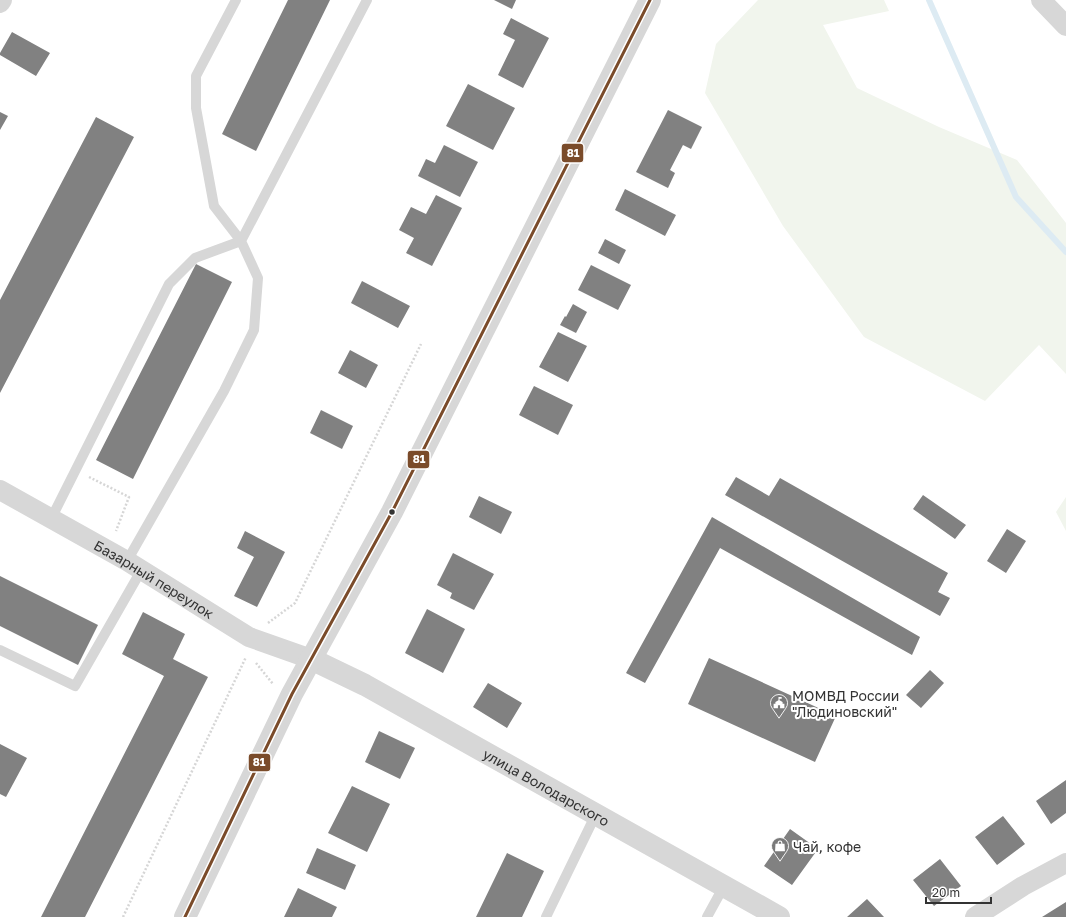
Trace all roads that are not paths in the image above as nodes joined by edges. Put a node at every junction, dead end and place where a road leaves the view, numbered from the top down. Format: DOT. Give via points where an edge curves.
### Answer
graph roads {
  1 [pos="2,0"];
  2 [pos="236,0"];
  3 [pos="367,0"];
  4 [pos="650,0"];
  5 [pos="1041,0"];
  6 [pos="0,3"];
  7 [pos="1066,26"];
  8 [pos="241,241"];
  9 [pos="0,490"];
  10 [pos="51,519"];
  11 [pos="134,565"];
  12 [pos="0,650"];
  13 [pos="311,659"];
  14 [pos="596,814"];
  15 [pos="1066,863"];
  16 [pos="724,886"];
  17 [pos="185,917"];
  18 [pos="546,917"];
  19 [pos="706,917"];
  20 [pos="780,917"];
  21 [pos="975,917"];
  1 -- 6 [label="street"];
  2 -- 8 [label="lane" via="196,76 196,108 214,206"];
  3 -- 8 [label="lane"];
  4 -- 13 [label="street" via="392,512"];
  5 -- 7 [label="street"];
  8 -- 10 [label="lane" via="195,258 169,284"];
  8 -- 11 [label="lane" via="258,278 254,330"];
  9 -- 10 [label="street, Базарный переулок"];
  10 -- 11 [label="street, Базарный переулок"];
  11 -- 12 [label="lane" via="74,686"];
  11 -- 13 [label="street, Базарный переулок" via="249,645"];
  13 -- 14 [label="street, улица Володарского" via="365,685"];
  13 -- 17 [label="street"];
  14 -- 16 [label="street, улица Володарского"];
  14 -- 18 [label="lane"];
  15 -- 21 [label="street" via="1023,886"];
  16 -- 19 [label="lane"];
  16 -- 20 [label="street, улица Володарского"];
}
